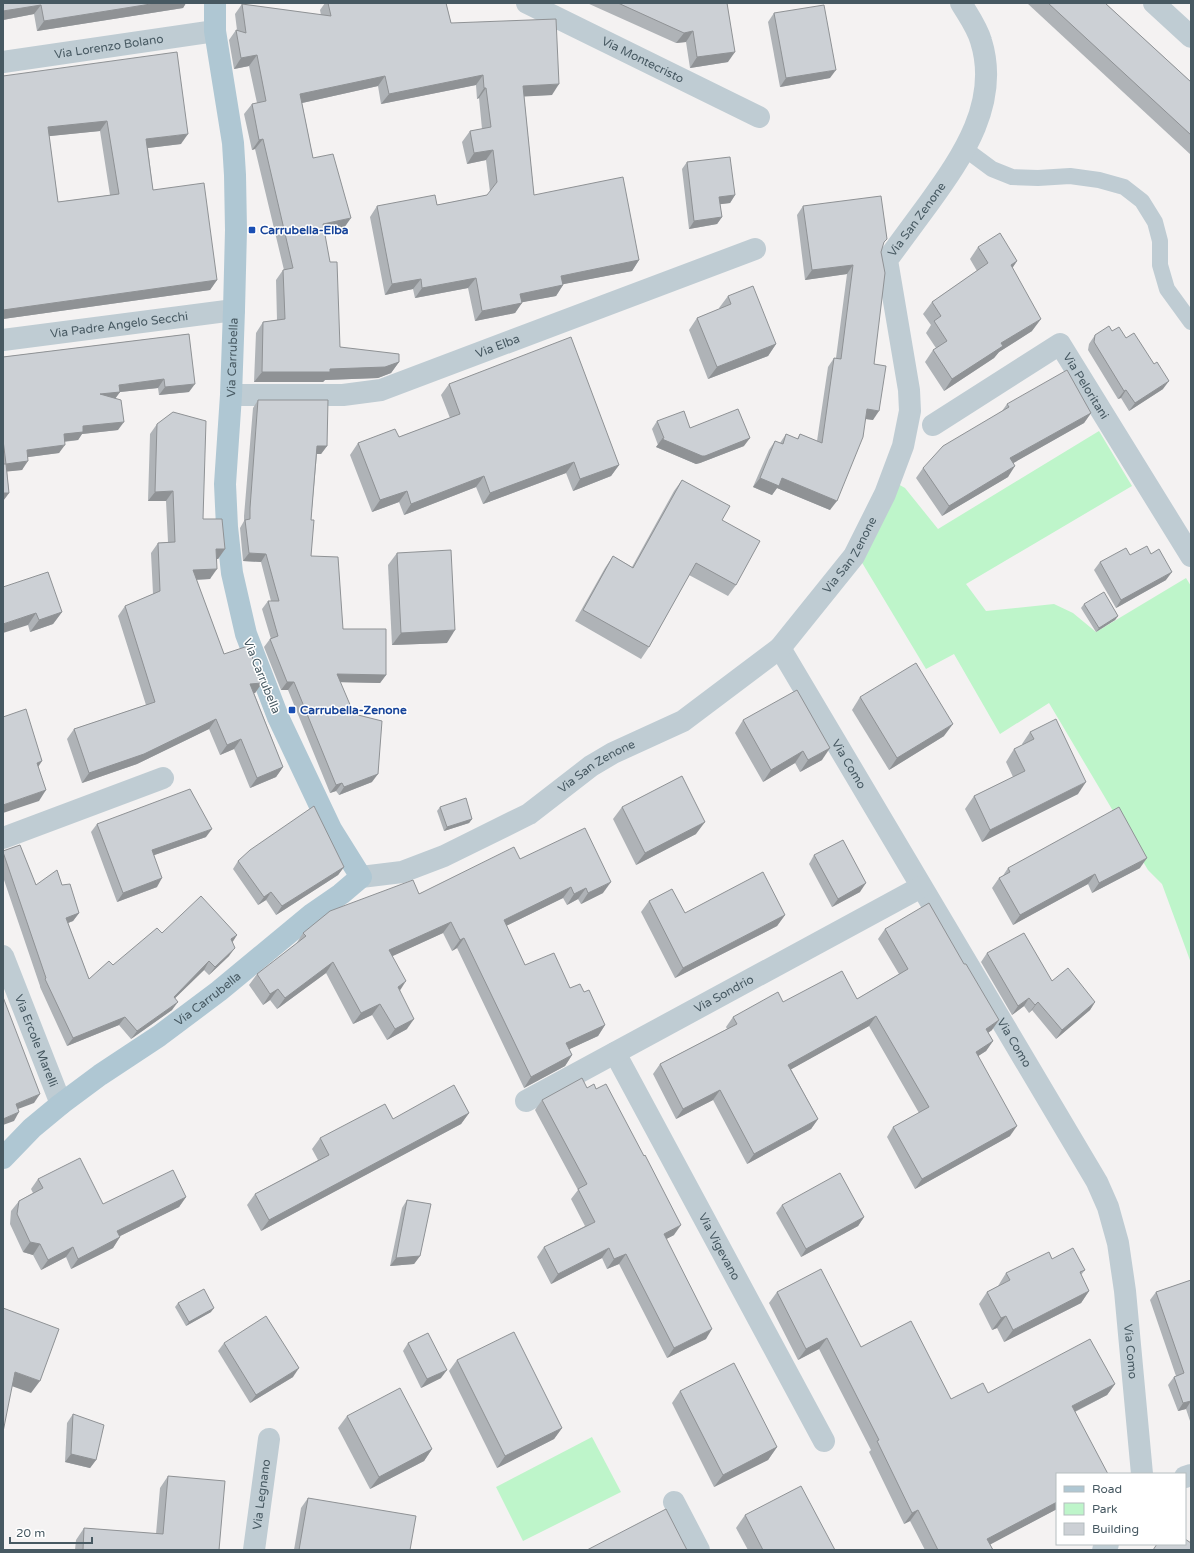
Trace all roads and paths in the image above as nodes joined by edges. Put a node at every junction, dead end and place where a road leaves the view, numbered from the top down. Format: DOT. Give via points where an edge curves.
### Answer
graph roads {
  1 [pos="215,3"];
  2 [pos="527,3"];
  3 [pos="961,3"];
  4 [pos="1154,3"];
  5 [pos="215,31"];
  6 [pos="1191,37"];
  7 [pos="3,62"];
  8 [pos="759,117"];
  9 [pos="965,149"];
  10 [pos="755,249"];
  11 [pos="234,310"];
  12 [pos="1191,322"];
  13 [pos="3,340"];
  14 [pos="231,395"];
  15 [pos="934,425"];
  16 [pos="1191,556"];
  17 [pos="780,648"];
  18 [pos="163,778"];
  19 [pos="3,838"];
  20 [pos="360,877"];
  21 [pos="921,887"];
  22 [pos="3,956"];
  23 [pos="615,1053"];
  24 [pos="526,1101"];
  25 [pos="61,1104"];
  26 [pos="3,1158"];
  27 [pos="269,1439"];
  28 [pos="824,1441"];
  29 [pos="1142,1473"];
  30 [pos="674,1502"];
  31 [pos="254,1550"];
  32 [pos="699,1550"];
  1 -- 5 [label="main road, Via Carrubella"];
  2 -- 8 [label="street, Via Montecristo"];
  3 -- 9 [label="street, Via San Zenone" via="981,40 985,77 984,99 978,121"];
  4 -- 6 [label="street"];
  5 -- 7 [label="street, Via Lorenzo Bolano"];
  5 -- 11 [label="main road, Via Carrubella" via="233,143 236,223"];
  9 -- 12 [label="lane" via="992,169 1012,176 1070,176 1098,180 1124,187 1136,196 1142,201 1154,222 1160,241 1160,265 1168,289"];
  9 -- 17 [label="street, Via San Zenone" via="951,173 887,260 910,411 903,446 885,494 854,556"];
  10 -- 14 [label="street, Via Elba" via="381,390 343,395"];
  11 -- 13 [label="street, Via Padre Angelo Secchi"];
  11 -- 14 [label="main road, Via Carrubella"];
  14 -- 20 [label="main road, Via Carrubella" via="225,484 227,527 232,573 246,634 278,717 331,829"];
  15 -- 16 [label="street, Via Peloritani" via="1060,344"];
  17 -- 20 [label="street, Via San Zenone" via="683,721 590,766 529,814 444,856 402,872"];
  17 -- 21 [label="street, Via Como"];
  18 -- 19 [label="street"];
  20 -- 25 [label="main road, Via Carrubella" via="219,991"];
  21 -- 23 [label="street, Via Sondrio"];
  21 -- 29 [label="street, Via Como" via="1097,1182 1108,1207 1118,1243 1125,1291"];
  22 -- 25 [label="street, Via Ercole Marelli"];
  23 -- 24 [label="street, Via Sondrio"];
  23 -- 28 [label="street, Via Vigevano"];
  25 -- 26 [label="main road, Via Carrubella" via="32,1128"];
  27 -- 31 [label="street, Via Legnano"];
  30 -- 32 [label="street"];
}
